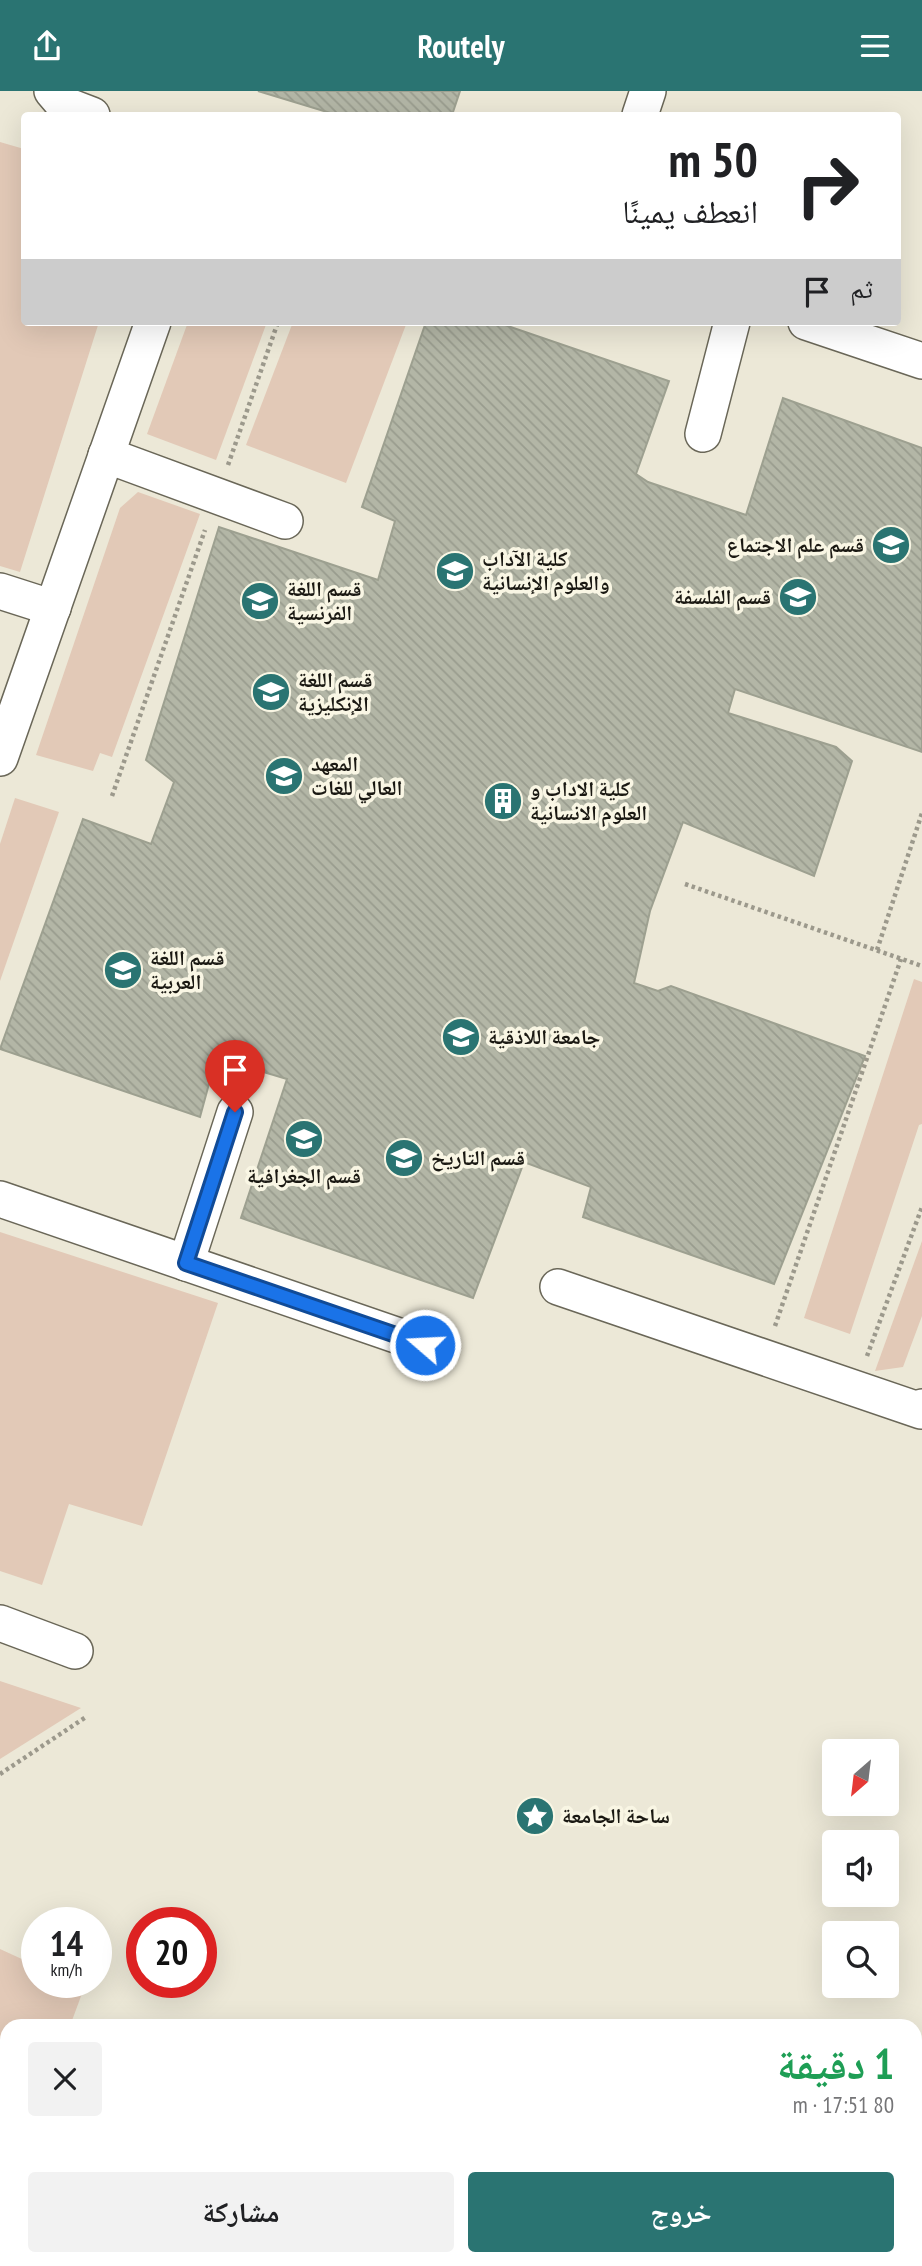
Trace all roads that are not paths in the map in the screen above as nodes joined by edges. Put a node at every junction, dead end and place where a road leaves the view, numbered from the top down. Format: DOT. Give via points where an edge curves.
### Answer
graph roads {
  1 [pos="52,91"];
  2 [pos="648,91"];
  3 [pos="84,112"];
  4 [pos="641,112"];
  5 [pos="152,326"];
  6 [pos="731,326"];
  7 [pos="818,326"];
  8 [pos="922,361"];
  9 [pos="704,433"];
  10 [pos="106,455"];
  11 [pos="285,521"];
  12 [pos="0,591"];
  13 [pos="52,608"];
  14 [pos="0,758"];
  15 [pos="235,1112"];
  16 [pos="0,1199"];
  17 [pos="186,1263"];
  18 [pos="558,1287"];
  19 [pos="425,1345"];
  20 [pos="922,1410"];
  21 [pos="0,1623"];
  22 [pos="75,1651"];
  1 -- 3 [label="lane" via="63,104"];
  2 -- 4 [label="lane"];
  5 -- 10 [label="lane"];
  6 -- 9 [label="lane"];
  7 -- 8 [label="lane"];
  10 -- 11 [label="lane"];
  10 -- 13 [label="lane"];
  12 -- 13 [label="lane"];
  13 -- 14 [label="lane"];
  15 -- 17 [label="lane"];
  16 -- 17 [label="lane"];
  17 -- 19 [label="lane"];
  18 -- 20 [label="lane"];
  21 -- 22 [label="lane"];
}
